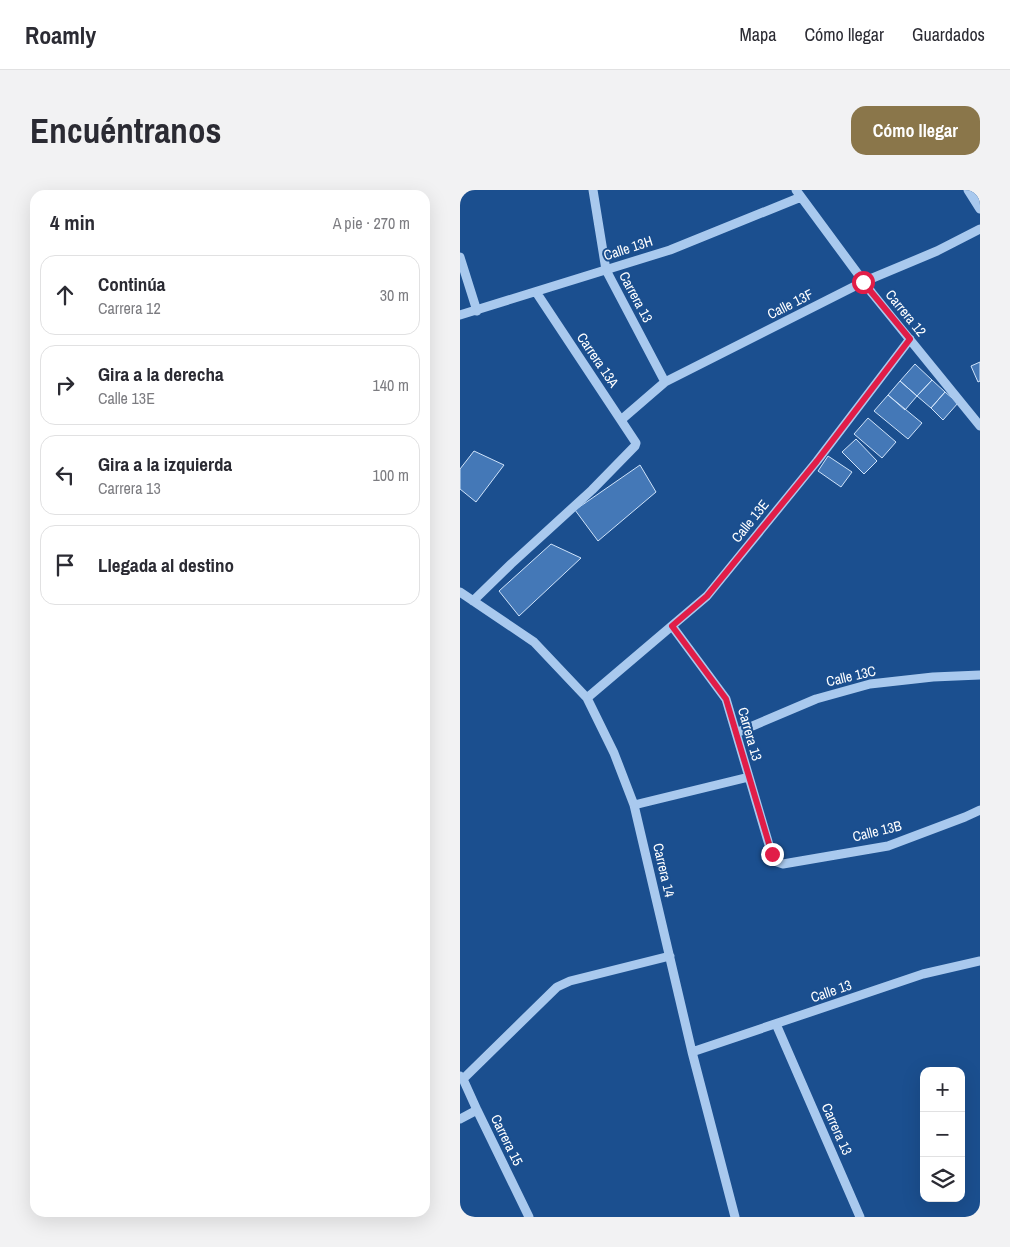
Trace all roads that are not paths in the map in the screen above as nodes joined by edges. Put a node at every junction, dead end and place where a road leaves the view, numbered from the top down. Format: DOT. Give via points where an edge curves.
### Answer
graph roads {
  1 [pos="593,190"];
  2 [pos="968,190"];
  3 [pos="799,194"];
  4 [pos="980,209"];
  5 [pos="980,229"];
  6 [pos="460,257"];
  7 [pos="606,270"];
  8 [pos="863,282"];
  9 [pos="536,292"];
  10 [pos="477,311"];
  11 [pos="460,315"];
  12 [pos="910,339"];
  13 [pos="665,382"];
  14 [pos="621,420"];
  15 [pos="980,426"];
  16 [pos="460,592"];
  17 [pos="473,601"];
  18 [pos="672,626"];
  19 [pos="980,675"];
  20 [pos="587,698"];
  21 [pos="736,733"];
  22 [pos="749,777"];
  23 [pos="634,805"];
  24 [pos="980,810"];
  25 [pos="777,862"];
  26 [pos="670,956"];
  27 [pos="980,961"];
  28 [pos="776,1024"];
  29 [pos="692,1052"];
  30 [pos="462,1077"];
  31 [pos="477,1110"];
  32 [pos="460,1119"];
  33 [pos="529,1217"];
  34 [pos="736,1217"];
  35 [pos="860,1217"];
  1 -- 7 [label="street, Carrera 13"];
  2 -- 4 [label="street"];
  3 -- 7 [label="street, Calle 13H" via="670,250"];
  3 -- 8 [label="street, Carrera 12"];
  5 -- 8 [label="street, Calle 13F"];
  6 -- 10 [label="street"];
  7 -- 9 [label="street, Calle 13H"];
  7 -- 13 [label="street, Carrera 13"];
  8 -- 12 [label="street, Carrera 12"];
  8 -- 13 [label="street, Calle 13F"];
  9 -- 10 [label="street, Calle 13H"];
  9 -- 14 [label="street, Carrera 13A"];
  10 -- 11 [label="street, Calle 13H"];
  12 -- 15 [label="street, Carrera 12"];
  12 -- 18 [label="street, Calle 13E" via="817,461 707,596"];
  13 -- 14 [label="street, Calle 13F"];
  14 -- 17 [label="street, Carrera 13A" via="635,446"];
  16 -- 17 [label="street, Carrera 14"];
  17 -- 20 [label="street, Carrera 14" via="534,642"];
  18 -- 20 [label="street, Calle 13E"];
  18 -- 21 [label="street, Carrera 13" via="726,699"];
  19 -- 21 [label="street, Calle 13C" via="870,684 816,699"];
  20 -- 23 [label="street, Carrera 14" via="614,753"];
  21 -- 22 [label="street, Carrera 13"];
  22 -- 23 [label="street"];
  22 -- 25 [label="street, Carrera 13"];
  23 -- 26 [label="street, Carrera 14"];
  24 -- 25 [label="street, Calle 13B" via="888,846 783,864"];
  26 -- 29 [label="street, Carrera 14"];
  26 -- 30 [label="street" via="557,987"];
  27 -- 28 [label="street, Calle 13" via="923,974"];
  28 -- 29 [label="street, Calle 13"];
  28 -- 35 [label="street, Carrera 13"];
  29 -- 34 [label="street, Carrera 14"];
  30 -- 31 [label="street, Carrera 15"];
  31 -- 32 [label="street"];
  31 -- 33 [label="street, Carrera 15"];
}
